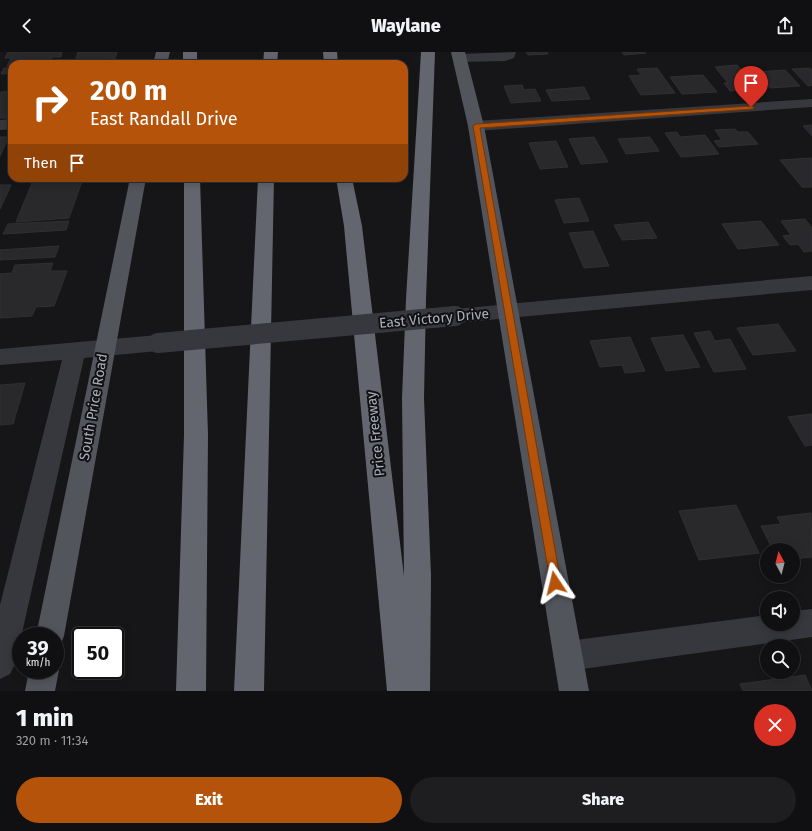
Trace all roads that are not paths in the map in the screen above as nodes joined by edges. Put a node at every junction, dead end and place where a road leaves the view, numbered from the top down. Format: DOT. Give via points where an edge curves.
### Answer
graph roads {
  1 [pos="428,52"];
  2 [pos="509,52"];
  3 [pos="459,55"];
  4 [pos="812,103"];
  5 [pos="476,126"];
  6 [pos="137,182"];
  7 [pos="192,182"];
  8 [pos="266,182"];
  9 [pos="345,182"];
  10 [pos="812,283"];
  11 [pos="509,311"];
  12 [pos="104,348"];
  13 [pos="75,351"];
  14 [pos="0,357"];
  15 [pos="812,623"];
  16 [pos="52,627"];
  17 [pos="568,656"];
  18 [pos="0,664"];
  19 [pos="42,679"];
  20 [pos="40,691"];
  21 [pos="191,691"];
  22 [pos="249,691"];
  23 [pos="402,691"];
  24 [pos="414,691"];
  25 [pos="574,691"];
  1 -- 24 [label="highway" via="419,223 414,433 417,561"];
  2 -- 3 [label="street" via="505,57"];
  3 -- 5 [label="main road"];
  4 -- 5 [label="street"];
  5 -- 11 [label="main road"];
  6 -- 12 [label="main road, South Price Road"];
  7 -- 21 [label="highway" via="196,434"];
  8 -- 22 [label="highway"];
  9 -- 23 [label="highway, Price Freeway" via="353,226"];
  10 -- 11 [label="street, East Victory Drive"];
  11 -- 12 [label="street, East Victory Drive, bridge"];
  11 -- 17 [label="main road"];
  12 -- 13 [label="street, East Victory Drive"];
  12 -- 16 [label="main road, South Price Road"];
  13 -- 14 [label="street, East Victory Drive"];
  13 -- 18 [label="street, South Price Road"];
  15 -- 17 [label="street"];
  17 -- 25 [label="main road"];
  19 -- 20 [label="main road"];
}
